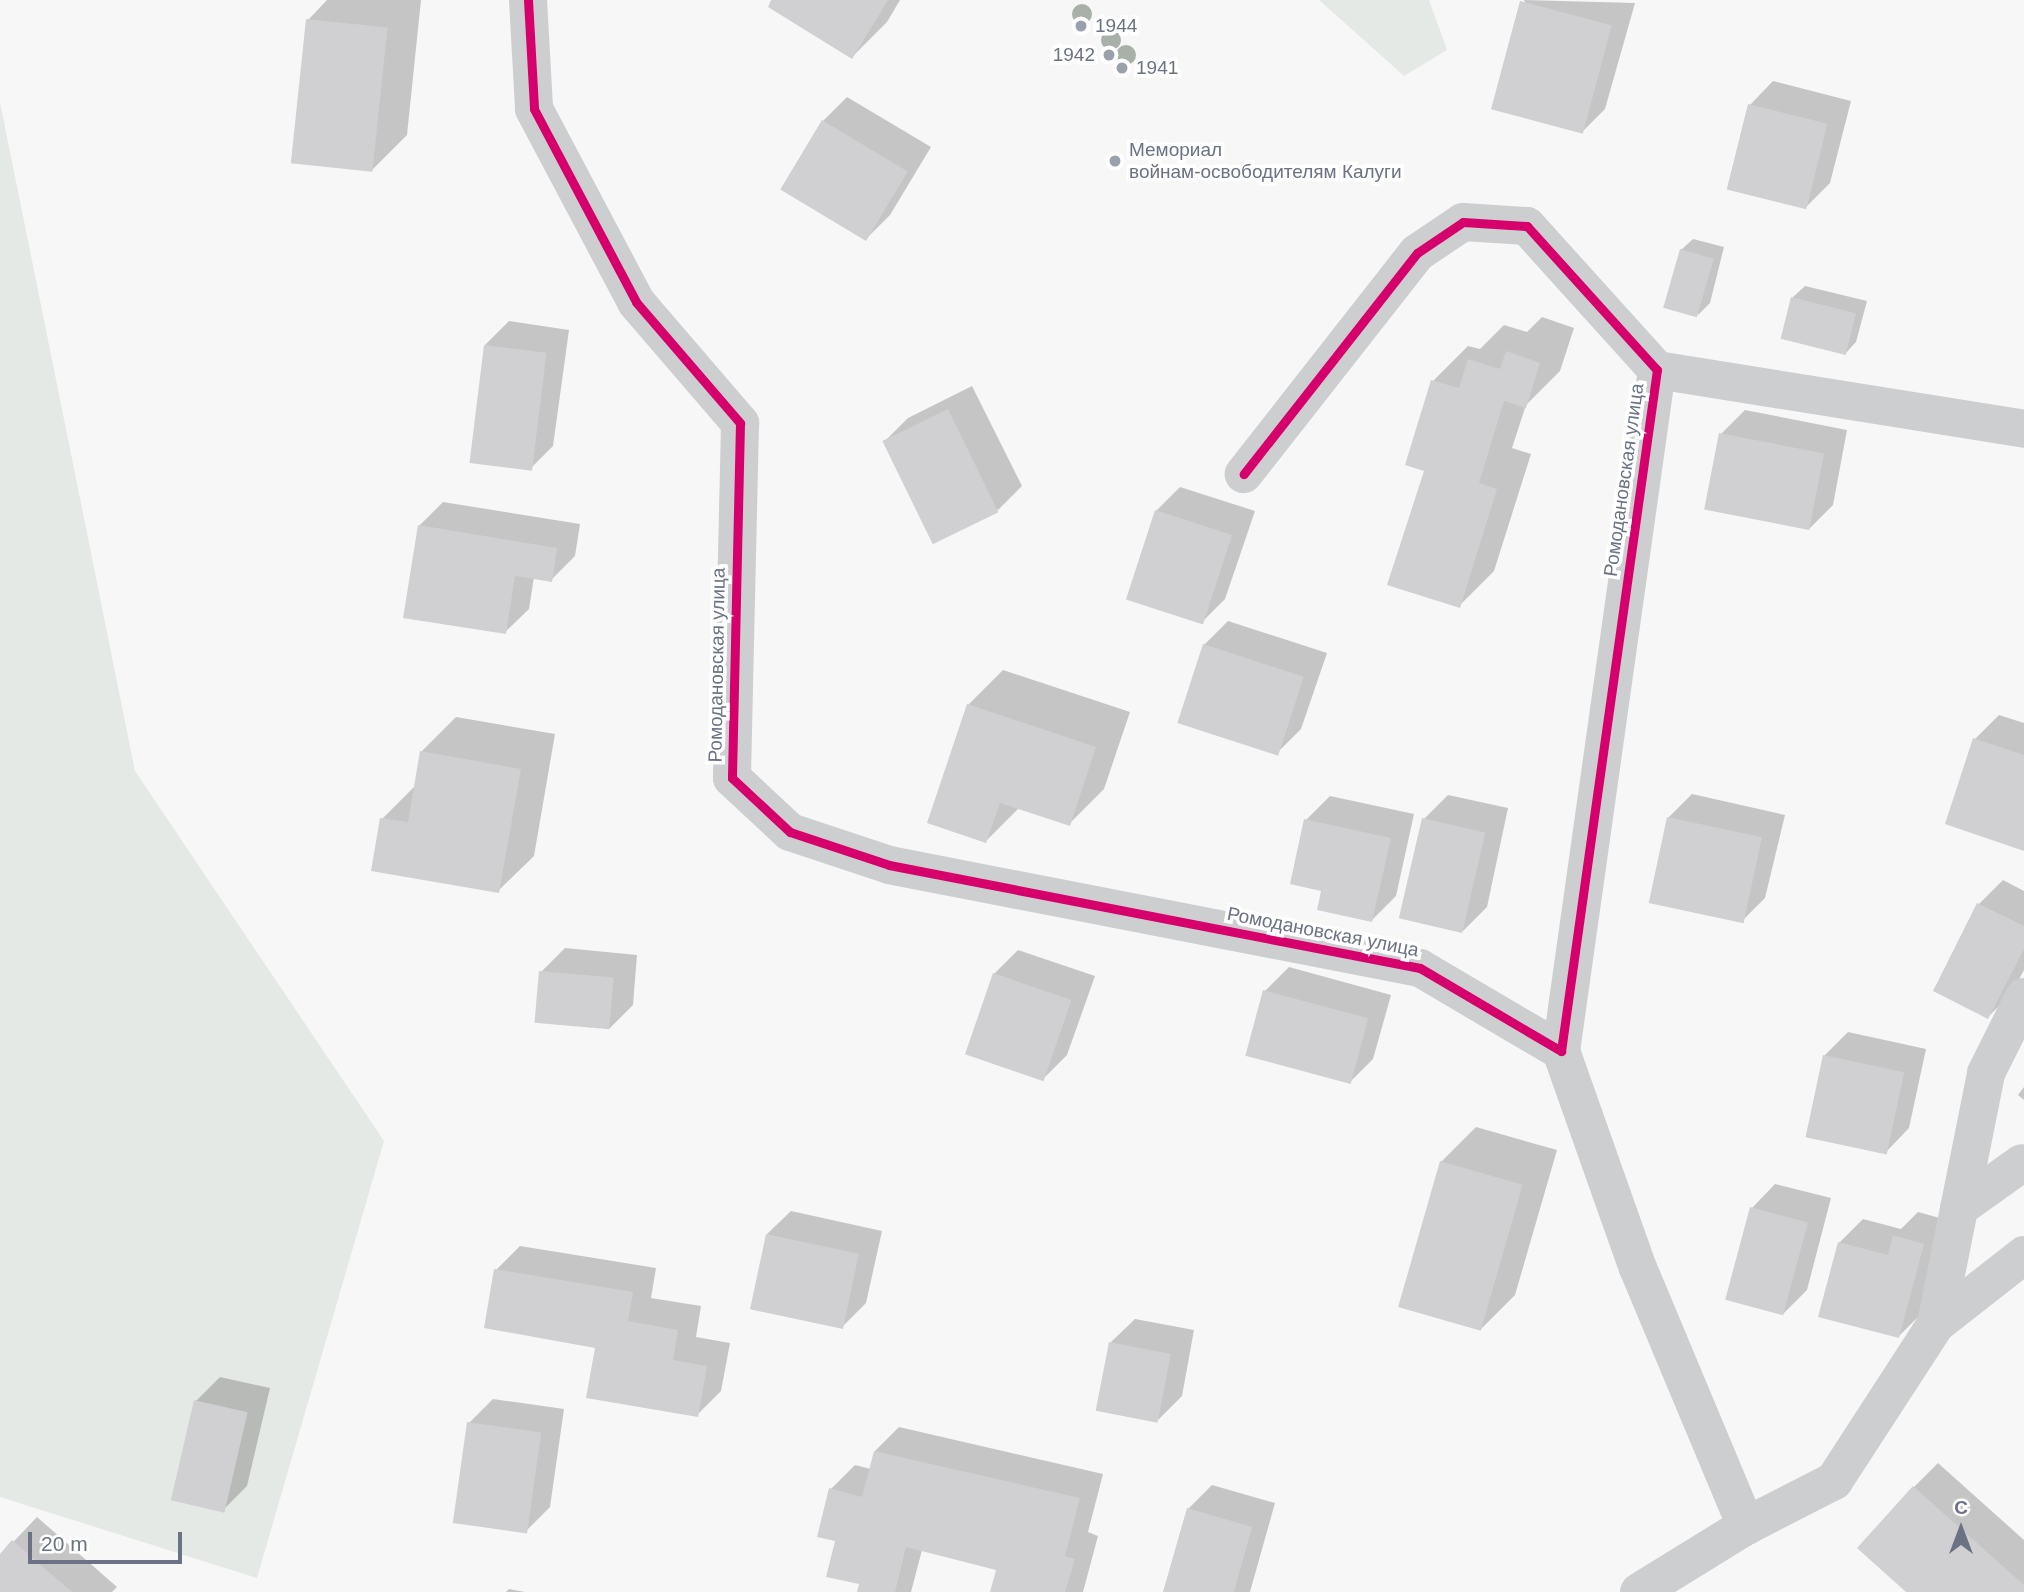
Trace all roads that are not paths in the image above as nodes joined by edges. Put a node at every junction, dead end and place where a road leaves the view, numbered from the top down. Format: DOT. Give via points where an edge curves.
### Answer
graph roads {
  1 [pos="528,0"];
  2 [pos="1657,370"];
  3 [pos="2024,429"];
  4 [pos="1244,474"];
  5 [pos="2024,997"];
  6 [pos="1561,1051"];
  7 [pos="2022,1163"];
  8 [pos="1959,1208"];
  9 [pos="2024,1255"];
  10 [pos="1936,1324"];
  11 [pos="1746,1526"];
  12 [pos="1639,1592"];
  1 -- 6 [label="street, Ромодановская улица" via="534,109 636,302 740,424 732,778 790,832 889,865 1420,968"];
  2 -- 3 [label="street, Ромодановская улица"];
  2 -- 4 [label="street, Ромодановская улица" via="1527,226 1462,222 1417,253"];
  2 -- 6 [label="street, Ромодановская улица"];
  5 -- 8 [label="street" via="1986,1073"];
  6 -- 11 [label="street" via="1638,1268"];
  7 -- 8 [label="street"];
  8 -- 10 [label="street"];
  9 -- 10 [label="street"];
  10 -- 11 [label="street" via="1834,1480"];
  11 -- 12 [label="street"];
}
